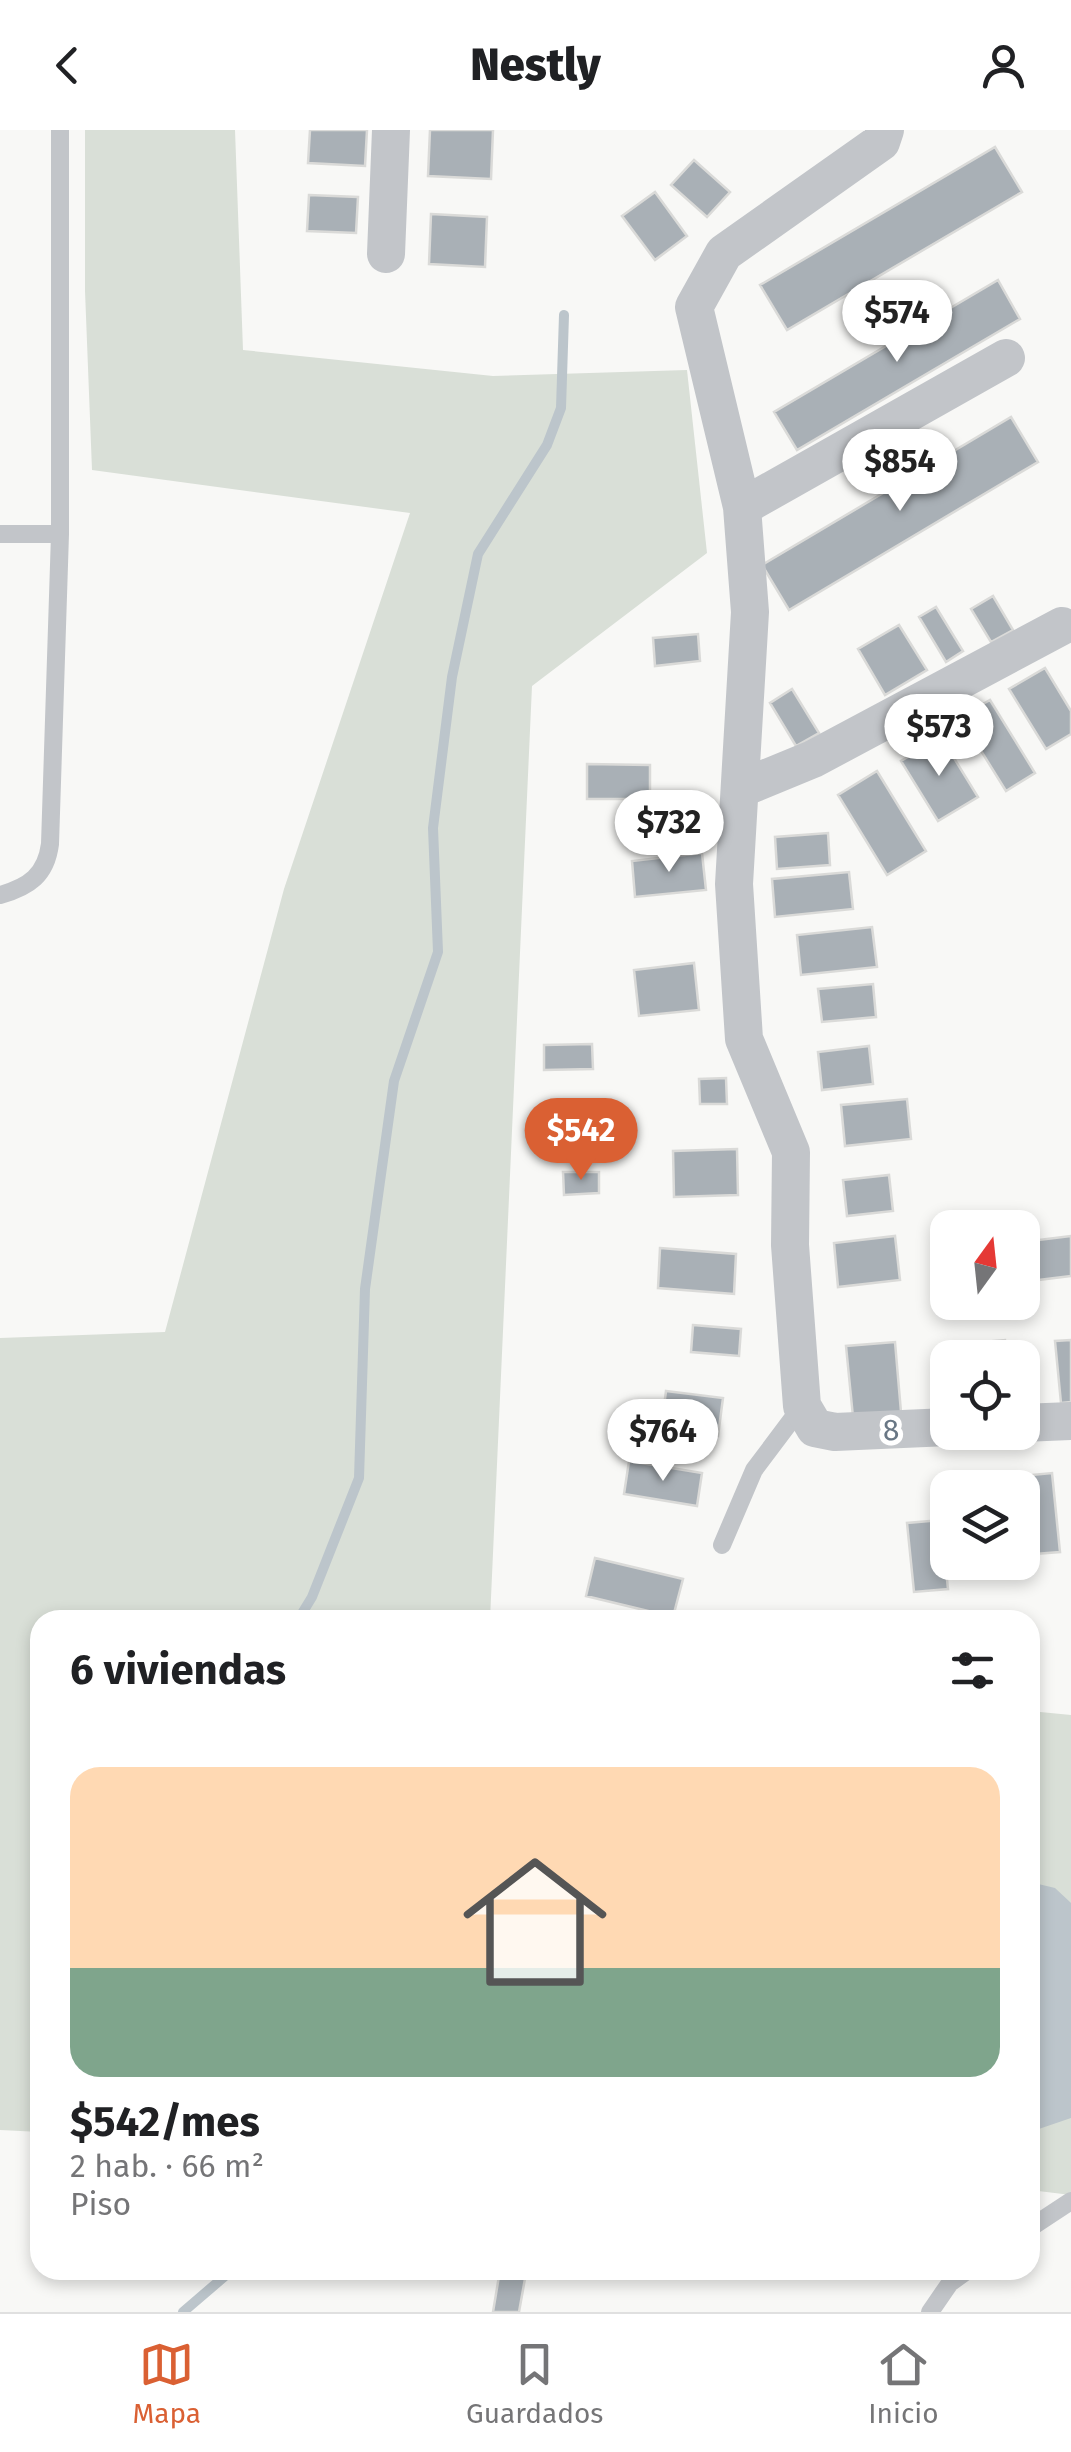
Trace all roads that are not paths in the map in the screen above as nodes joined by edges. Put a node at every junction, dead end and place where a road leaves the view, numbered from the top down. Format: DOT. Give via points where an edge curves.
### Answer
graph roads {
  1 [pos="60,130"];
  2 [pos="391,130"];
  3 [pos="885,130"];
  4 [pos="386,254"];
  5 [pos="1006,358"];
  6 [pos="742,507"];
  7 [pos="0,534"];
  8 [pos="60,534"];
  9 [pos="1062,626"];
  10 [pos="740,789"];
  11 [pos="0,896"];
  12 [pos="802,1406"];
  13 [pos="1071,1420"];
  14 [pos="1040,1422"];
  15 [pos="930,1428"];
  16 [pos="722,1545"];
  17 [pos="1071,2201"];
  18 [pos="1040,2221"];
  19 [pos="954,2280"];
  20 [pos="930,2312"];
  1 -- 8 [label="lane"];
  2 -- 4 [label="street"];
  3 -- 6 [label="street" via="881,142 724,253 694,307"];
  5 -- 6 [label="street"];
  6 -- 10 [label="street" via="750,612"];
  7 -- 8 [label="lane"];
  8 -- 11 [label="lane" via="49,856 31,883"];
  9 -- 10 [label="street" via="813,758"];
  10 -- 12 [label="street" via="734,884 744,1039 792,1152 790,1245"];
  12 -- 15 [label="street, 8" via="815,1428 835,1432"];
  12 -- 16 [label="lane" via="754,1470"];
  13 -- 14 [label="street"];
  17 -- 18 [label="lane"];
  19 -- 20 [label="lane"];
}
